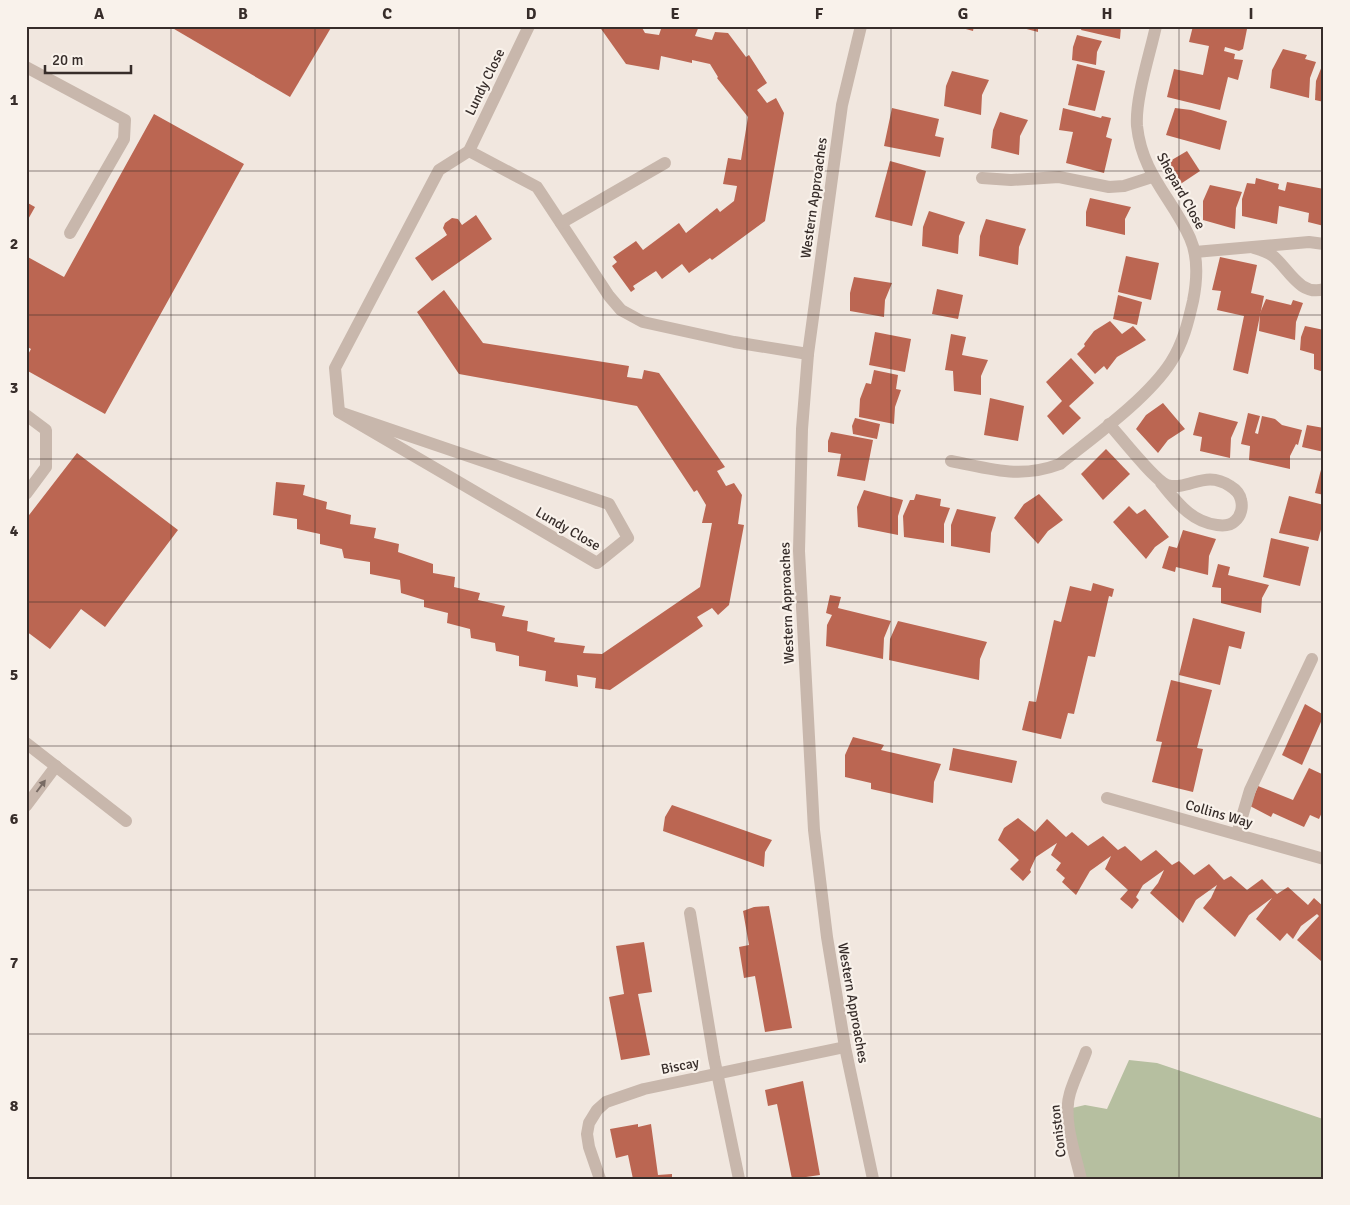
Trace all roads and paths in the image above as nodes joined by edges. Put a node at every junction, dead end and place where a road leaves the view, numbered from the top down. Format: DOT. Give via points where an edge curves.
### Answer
graph roads {
  1 [pos="529,26"];
  2 [pos="861,26"];
  3 [pos="1156,26"];
  4 [pos="26,67"];
  5 [pos="469,151"];
  6 [pos="665,163"];
  7 [pos="1152,177"];
  8 [pos="982,178"];
  9 [pos="561,223"];
  10 [pos="70,233"];
  11 [pos="1324,244"];
  12 [pos="1254,248"];
  13 [pos="1195,252"];
  14 [pos="1324,289"];
  15 [pos="808,354"];
  16 [pos="339,412"];
  17 [pos="26,415"];
  18 [pos="1109,424"];
  19 [pos="951,461"];
  20 [pos="1161,482"];
  21 [pos="26,494"];
  22 [pos="1312,659"];
  23 [pos="26,743"];
  24 [pos="56,766"];
  25 [pos="1107,798"];
  26 [pos="26,806"];
  27 [pos="126,821"];
  28 [pos="1238,834"];
  29 [pos="1324,859"];
  30 [pos="690,913"];
  31 [pos="845,1047"];
  32 [pos="1086,1052"];
  33 [pos="717,1074"];
  34 [pos="600,1179"];
  35 [pos="739,1179"];
  36 [pos="873,1179"];
  37 [pos="1081,1179"];
  1 -- 5 [label="street, Lundy Close"];
  2 -- 15 [label="street, Western Approaches" via="842,105"];
  3 -- 7 [label="street, Shepard Close" via="1137,125 1141,150"];
  4 -- 10 [label="street" via="125,120 124,139"];
  5 -- 9 [label="street" via="537,187"];
  5 -- 16 [label="street" via="439,170 335,368"];
  6 -- 9 [label="street"];
  7 -- 8 [label="street" via="1109,187 1059,177"];
  7 -- 13 [label="street, Shepard Close" via="1190,238"];
  9 -- 15 [label="street" via="609,296 621,310 643,322"];
  11 -- 12 [label="street, Shepard Close" via="1309,242"];
  12 -- 13 [label="street, Shepard Close"];
  12 -- 14 [label="street" via="1274,257 1295,281 1308,289"];
  13 -- 18 [label="street, Shepard Close" via="1195,293 1181,344 1160,377"];
  15 -- 31 [label="street, Western Approaches" via="799,516 800,589 814,830 826,937"];
  16 -- 16 [label="street, Lundy Close" via="597,563 628,538 609,504"];
  17 -- 21 [label="street" via="46,430 46,467"];
  18 -- 19 [label="street, Shepard Close" via="1060,464 1044,470 1009,473"];
  18 -- 20 [label="street"];
  20 -- 20 [label="street" via="1186,512 1198,520 1226,526 1240,516 1241,496 1222,481 1209,478 1169,485"];
  22 -- 28 [label="street" via="1250,790"];
  23 -- 24 [label="street"];
  26 -- 24 [label="street, one-way"];
  24 -- 27 [label="street"];
  25 -- 28 [label="street, Collins Way"];
  28 -- 29 [label="street, Collins Way"];
  30 -- 33 [label="street"];
  31 -- 33 [label="street, Biscay"];
  31 -- 36 [label="street, Western Approaches"];
  32 -- 37 [label="street, Coniston" via="1070,1094 1068,1109"];
  33 -- 34 [label="street, Biscay" via="644,1088 620,1096 597,1110 587,1134"];
  33 -- 35 [label="street"];
}
